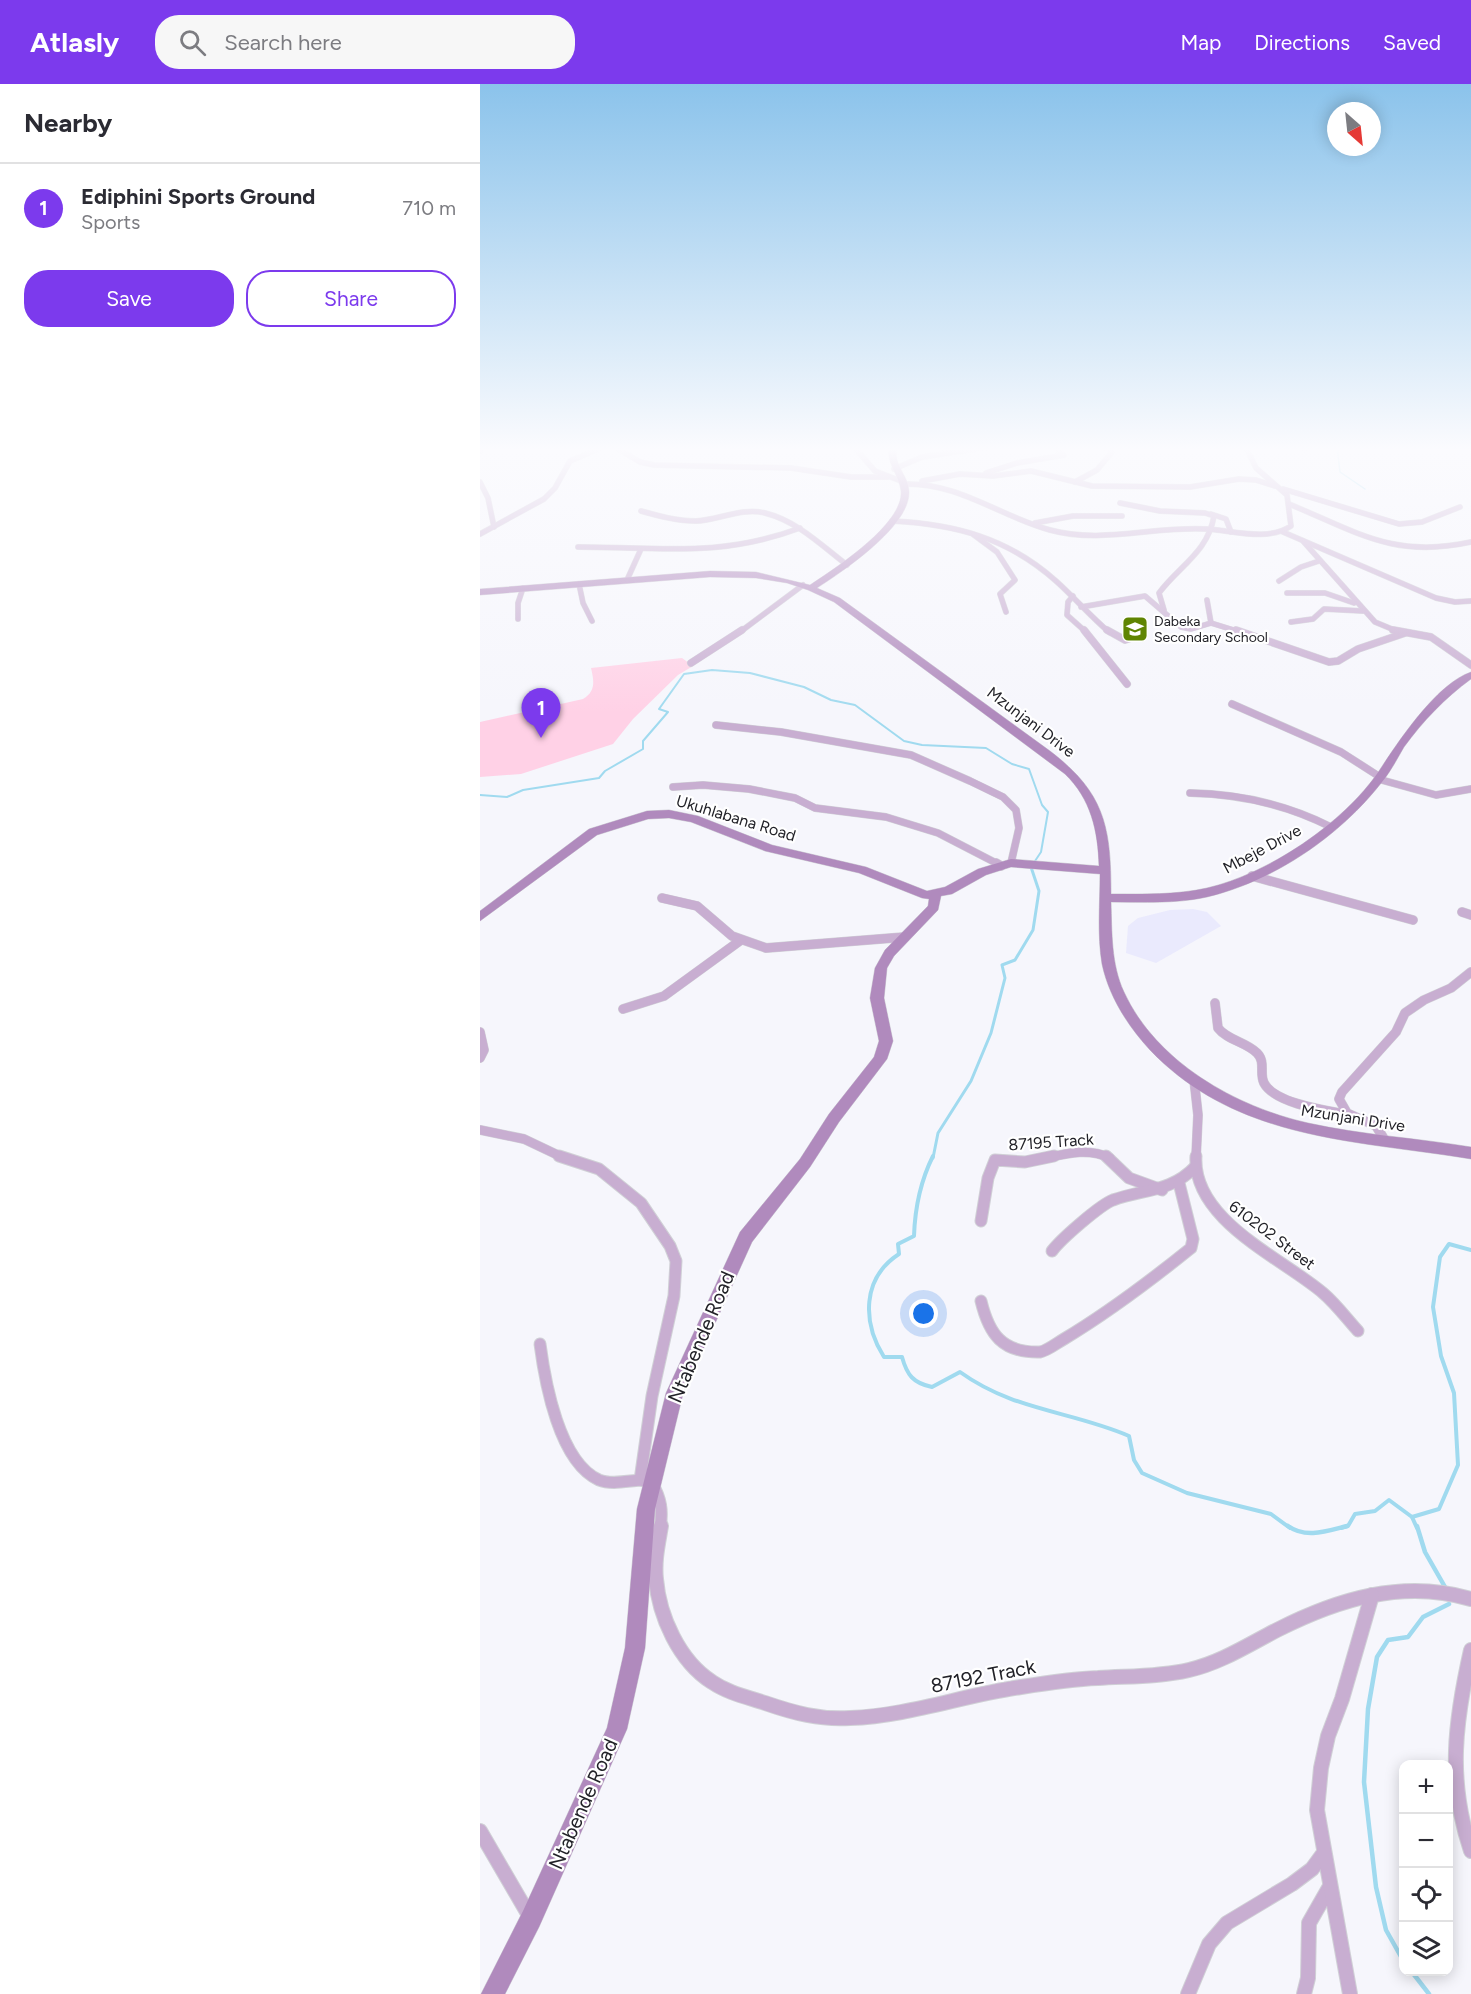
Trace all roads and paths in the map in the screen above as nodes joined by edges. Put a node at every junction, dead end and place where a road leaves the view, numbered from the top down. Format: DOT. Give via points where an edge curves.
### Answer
graph roads {
  1 [pos="780,536"];
  2 [pos="811,536"];
  3 [pos="876,536"];
  4 [pos="974,536"];
  5 [pos="982,536"];
  6 [pos="1207,536"];
  7 [pos="1292,536"];
  8 [pos="1370,536"];
  9 [pos="1303,541"];
  10 [pos="1471,542"];
  11 [pos="578,547"];
  12 [pos="641,549"];
  13 [pos="1319,561"];
  14 [pos="847,564"];
  15 [pos="627,580"];
  16 [pos="1279,581"];
  17 [pos="579,584"];
  18 [pos="807,586"];
  19 [pos="523,588"];
  20 [pos="480,592"];
  21 [pos="1287,593"];
  22 [pos="1073,596"];
  23 [pos="1207,600"];
  24 [pos="1471,601"];
  25 [pos="1356,603"];
  26 [pos="1081,607"];
  27 [pos="1363,611"];
  28 [pos="1006,612"];
  29 [pos="1166,615"];
  30 [pos="518,619"];
  31 [pos="592,621"];
  32 [pos="1291,622"];
  33 [pos="1211,623"];
  34 [pos="1405,633"];
  35 [pos="1140,635"];
  36 [pos="692,663"];
  37 [pos="1471,665"];
  38 [pos="1471,675"];
  39 [pos="1127,684"];
  40 [pos="1232,704"];
  41 [pos="716,724"];
  42 [pos="1379,778"];
  43 [pos="673,787"];
  44 [pos="1471,789"];
  45 [pos="1190,793"];
  46 [pos="1331,827"];
  47 [pos="1011,864"];
  48 [pos="1104,870"];
  49 [pos="1251,876"];
  50 [pos="935,895"];
  51 [pos="662,898"];
  52 [pos="1104,898"];
  53 [pos="480,917"];
  54 [pos="1413,920"];
  55 [pos="905,937"];
  56 [pos="741,940"];
  57 [pos="1471,972"];
  58 [pos="1215,1003"];
  59 [pos="623,1009"];
  60 [pos="480,1032"];
  61 [pos="480,1058"];
  62 [pos="1194,1078"];
  63 [pos="1352,1116"];
  64 [pos="480,1130"];
  65 [pos="1386,1142"];
  66 [pos="1471,1153"];
  67 [pos="1195,1167"];
  68 [pos="1179,1183"];
  69 [pos="1162,1190"];
  70 [pos="981,1221"];
  71 [pos="1052,1251"];
  72 [pos="981,1301"];
  73 [pos="1358,1331"];
  74 [pos="540,1344"];
  75 [pos="646,1482"];
  76 [pos="1372,1595"];
  77 [pos="1471,1599"];
  78 [pos="1471,1650"];
  79 [pos="480,1831"];
  80 [pos="1471,1851"];
  81 [pos="1323,1854"];
  82 [pos="1329,1888"];
  83 [pos="531,1919"];
  84 [pos="493,1994"];
  85 [pos="1188,1994"];
  86 [pos="1304,1994"];
  87 [pos="1350,1994"];
  1 -- 12 [label="street" via="742,547"];
  2 -- 14 [label="street"];
  3 -- 14 [label="street"];
  4 -- 28 [label="street" via="997,552 1015,580 1000,594"];
  5 -- 22 [label="street" via="1018,549"];
  6 -- 29 [label="street" via="1196,558 1159,593"];
  7 -- 9 [label="street"];
  8 -- 10 [label="street" via="1403,549 1431,551"];
  9 -- 13 [label="street"];
  9 -- 24 [label="street" via="1436,598"];
  11 -- 12 [label="street"];
  12 -- 15 [label="street"];
  13 -- 16 [label="street"];
  13 -- 25 [label="street"];
  14 -- 18 [label="street"];
  15 -- 17 [label="street, Mzunjani Drive"];
  15 -- 18 [label="street, Mzunjani Drive" via="734,574"];
  17 -- 19 [label="street, Mzunjani Drive"];
  17 -- 31 [label="street"];
  18 -- 36 [label="street"];
  18 -- 48 [label="street, Mzunjani Drive" via="837,600 1068,770 1085,790 1098,817"];
  19 -- 20 [label="street, Mzunjani Drive"];
  19 -- 30 [label="street"];
  21 -- 25 [label="street" via="1325,593"];
  22 -- 26 [label="street"];
  22 -- 39 [label="street" via="1067,615 1094,638"];
  23 -- 33 [label="street"];
  25 -- 27 [label="street"];
  26 -- 29 [label="street" via="1142,596"];
  26 -- 35 [label="street" via="1118,638"];
  27 -- 32 [label="street" via="1324,609 1313,619"];
  27 -- 34 [label="street" via="1380,626"];
  29 -- 33 [label="street" via="1185,628"];
  33 -- 34 [label="street" via="1329,662"];
  34 -- 37 [label="street" via="1436,640"];
  38 -- 42 [label="street, Mbeje Drive" via="1413,728"];
  40 -- 42 [label="street" via="1341,752"];
  41 -- 47 [label="street" via="911,755 1004,797 1016,810 1019,828"];
  42 -- 44 [label="street" via="1434,796"];
  42 -- 46 [label="street, Mbeje Drive"];
  43 -- 47 [label="street" via="761,790 813,807 871,814 924,829"];
  45 -- 46 [label="street" via="1236,794 1296,810"];
  46 -- 49 [label="street, Mbeje Drive" via="1290,856"];
  47 -- 48 [label="street"];
  47 -- 50 [label="street"];
  48 -- 52 [label="street, Mzunjani Drive"];
  49 -- 52 [label="street, Mbeje Drive" via="1189,896"];
  49 -- 54 [label="street"];
  50 -- 53 [label="street, Ukuhlabana Road" via="918,894 853,867 769,848 694,819 660,814 633,818 593,832"];
  50 -- 55 [label="street, Ntabende Road" via="934,907"];
  51 -- 56 [label="street" via="697,906"];
  52 -- 62 [label="street, Mzunjani Drive" via="1108,958 1120,997 1153,1043"];
  55 -- 56 [label="street" via="782,948 766,948"];
  55 -- 75 [label="street, Ntabende Road" via="881,968 877,998 886,1041 880,1059 746,1237 675,1393"];
  56 -- 59 [label="street" via="664,996"];
  57 -- 63 [label="street" via="1451,988 1405,1013 1391,1038 1342,1092 1340,1103"];
  58 -- 63 [label="street" via="1221,1032 1251,1047 1261,1057 1262,1079 1268,1089 1309,1106"];
  60 -- 61 [label="street" via="484,1050"];
  62 -- 65 [label="street, Mzunjani Drive" via="1229,1100 1280,1121 1334,1135"];
  62 -- 67 [label="street, 610202 Street" via="1198,1115"];
  63 -- 65 [label="street" via="1376,1126"];
  64 -- 75 [label="street" via="524,1139 553,1154 599,1169 641,1203 670,1246 676,1267 674,1296 652,1396"];
  65 -- 66 [label="street, Mzunjani Drive" via="1428,1144"];
  67 -- 68 [label="street"];
  67 -- 73 [label="street, 610202 Street" via="1212,1209 1306,1279"];
  68 -- 69 [label="street"];
  68 -- 72 [label="street" via="1193,1239 1191,1248 1087,1327 1050,1349 1035,1353 996,1338 986,1322"];
  69 -- 70 [label="street, 87195 Track" via="1129,1178 1111,1158 1097,1152 1074,1152 1025,1162 996,1160 988,1167"];
  69 -- 71 [label="street" via="1106,1203 1077,1229 1060,1238"];
  74 -- 75 [label="street" via="554,1409 580,1466 600,1480"];
  75 -- 76 [label="street, 87192 Track" via="662,1501 655,1566 657,1587 670,1627 696,1669 715,1686 798,1713 832,1719 904,1712 985,1693 1071,1680 1188,1671 1219,1661 1304,1617"];
  75 -- 83 [label="street, Ntabende Road" via="635,1648 617,1729"];
  76 -- 77 [label="street, 87192 Track" via="1418,1588"];
  76 -- 81 [label="street" via="1321,1768 1317,1810"];
  78 -- 80 [label="street" via="1454,1777"];
  79 -- 83 [label="street"];
  81 -- 82 [label="street"];
  81 -- 85 [label="street" via="1312,1869 1292,1884 1227,1923 1209,1944"];
  82 -- 86 [label="street" via="1309,1923"];
  82 -- 87 [label="street"];
  83 -- 84 [label="street, Ntabende Road"];
}
